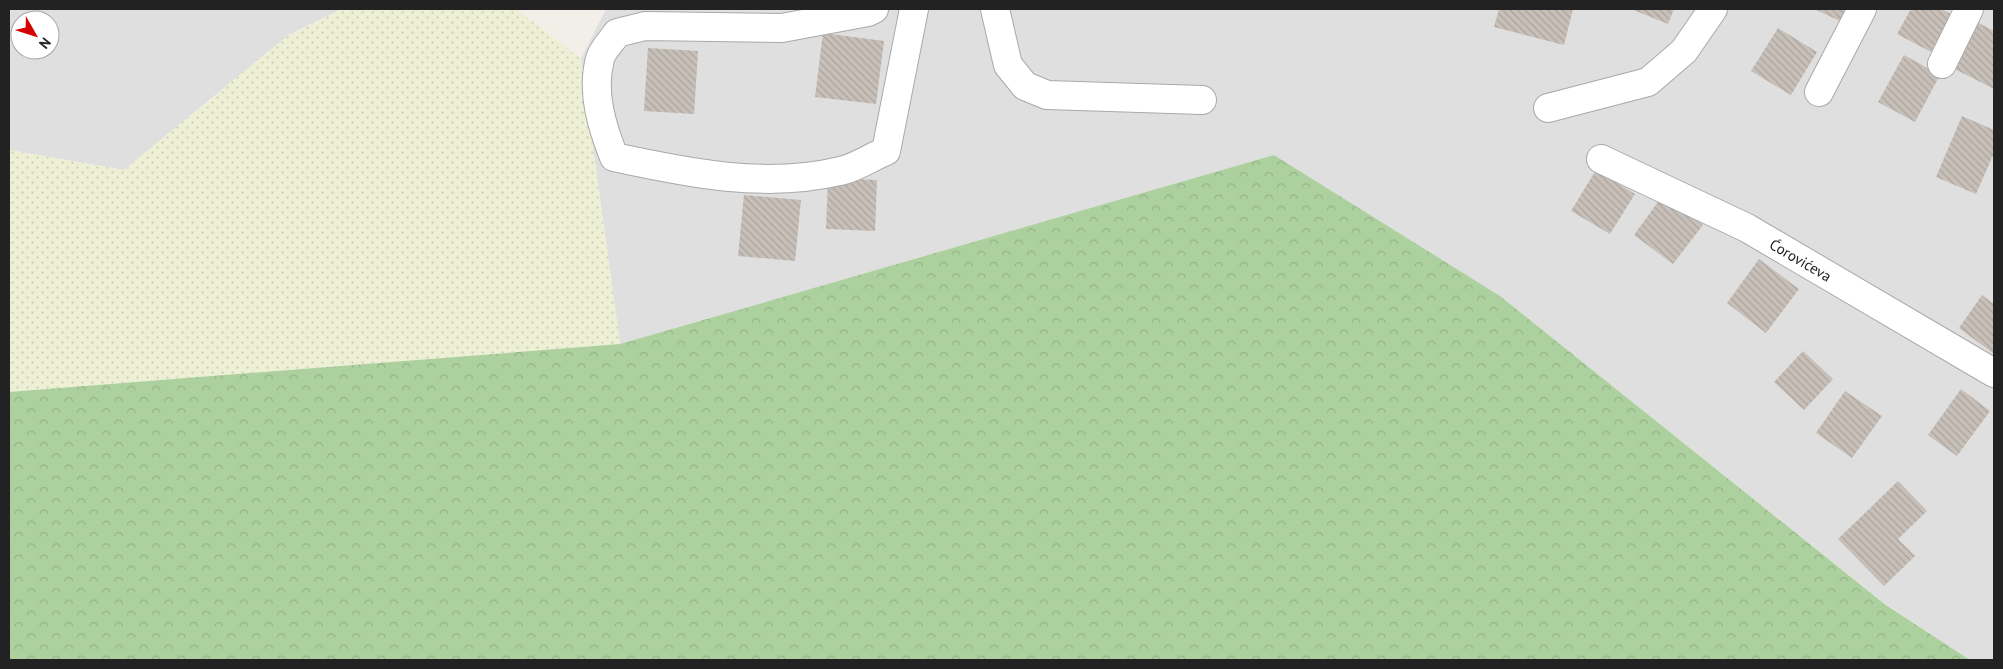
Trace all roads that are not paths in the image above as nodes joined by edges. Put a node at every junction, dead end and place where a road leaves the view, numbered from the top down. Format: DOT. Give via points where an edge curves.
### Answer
graph roads {
  1 [pos="874,9"];
  2 [pos="914,9"];
  3 [pos="995,9"];
  4 [pos="1714,9"];
  5 [pos="1862,9"];
  6 [pos="1969,9"];
  7 [pos="1942,64"];
  8 [pos="1819,92"];
  9 [pos="1202,100"];
  10 [pos="1548,108"];
  11 [pos="1601,160"];
  12 [pos="1994,373"];
  1 -- 2 [label="street" via="782,28 645,26 617,33 600,58 598,86 600,122 614,157 689,174 777,180 842,171 886,151"];
  3 -- 9 [label="street" via="1008,65 1025,86 1047,95"];
  4 -- 10 [label="street" via="1684,51 1648,82"];
  5 -- 8 [label="street"];
  6 -- 7 [label="street"];
  11 -- 12 [label="street, Ćorovićeva" via="1747,228"];
}
